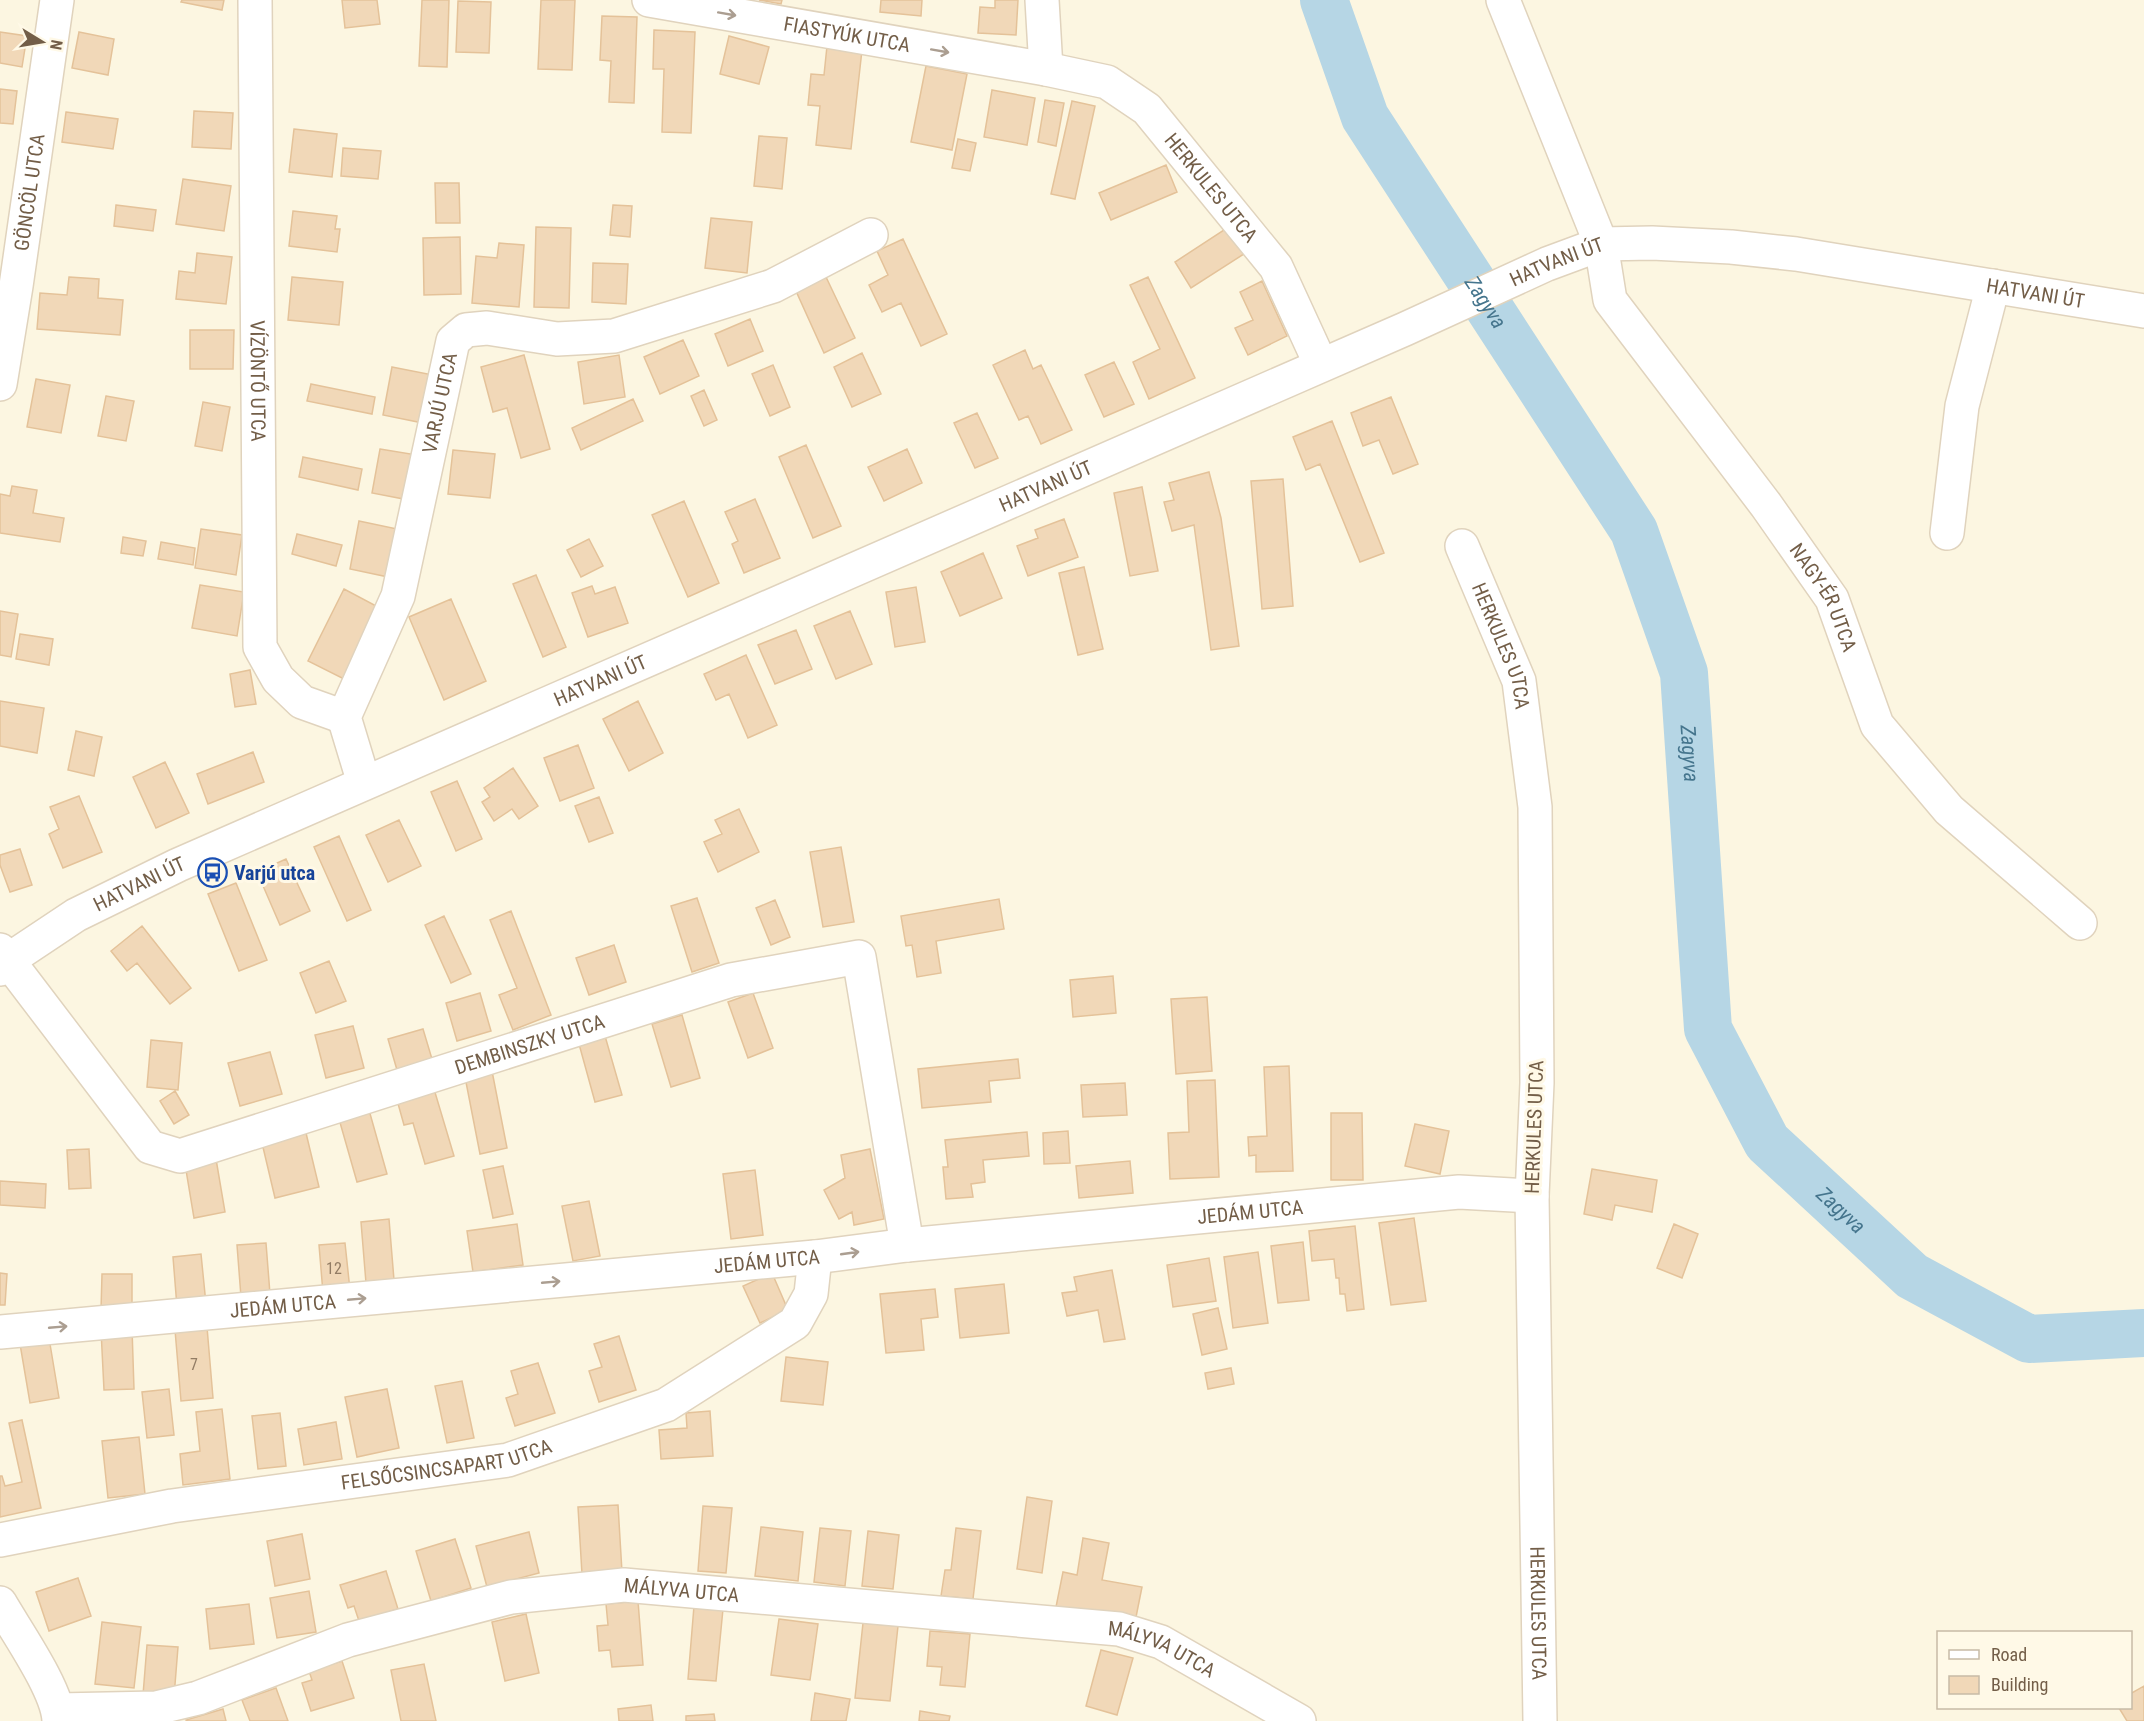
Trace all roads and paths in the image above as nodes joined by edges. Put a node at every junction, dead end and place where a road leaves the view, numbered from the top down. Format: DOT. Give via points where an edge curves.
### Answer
graph roads {
  1 [pos="57,0"];
  2 [pos="255,0"];
  3 [pos="649,0"];
  4 [pos="1042,0"];
  5 [pos="1503,0"];
  6 [pos="1046,69"];
  7 [pos="871,235"];
  8 [pos="1601,244"];
  9 [pos="1994,286"];
  10 [pos="8,287"];
  11 [pos="2144,311"];
  12 [pos="1321,366"];
  13 [pos="0,384"];
  14 [pos="1947,533"];
  15 [pos="1462,546"];
  16 [pos="344,717"];
  17 [pos="364,783"];
  18 [pos="2080,922"];
  19 [pos="2,960"];
  20 [pos="1532,1196"];
  21 [pos="907,1245"];
  22 [pos="815,1257"];
  23 [pos="0,1332"];
  24 [pos="0,1540"];
  25 [pos="0,1602"];
  26 [pos="58,1715"];
  27 [pos="1299,1721"];
  28 [pos="1540,1721"];
  1 -- 10 [label="street, GÖNCÖL UTCA"];
  2 -- 16 [label="street, VÍZÖNTŐ UTCA" via="260,647 278,679 302,702"];
  3 -- 6 [label="street, FIASTYÚK UTCA, one-way"];
  4 -- 6 [label="street"];
  5 -- 8 [label="street, NAGY-ÉR UTCA"];
  6 -- 12 [label="street, HERKULES UTCA" via="1107,82 1147,109 1276,267"];
  7 -- 16 [label="street, VARJÚ UTCA" via="773,286 614,336 556,339 488,328 466,330 453,341 398,596"];
  8 -- 9 [label="street, HATVANI ÚT" via="1774,252"];
  8 -- 12 [label="street, HATVANI ÚT" via="1546,264"];
  8 -- 18 [label="street, NAGY-ÉR UTCA" via="1610,300 1766,505 1832,599 1877,725 1949,810"];
  9 -- 11 [label="street, HATVANI ÚT"];
  9 -- 14 [label="street" via="1962,406"];
  10 -- 13 [label="street, GÖNCÖL UTCA"];
  12 -- 17 [label="street, HATVANI ÚT"];
  15 -- 20 [label="street, HERKULES UTCA" via="1519,681 1535,807 1536,1083"];
  16 -- 17 [label="street"];
  17 -- 19 [label="street, HATVANI ÚT" via="178,865 76,915"];
  19 -- 21 [label="street, DEMBINSZKY UTCA" via="150,1147 180,1156 731,980 859,957"];
  20 -- 21 [label="street, JEDÁM UTCA" via="1460,1192"];
  20 -- 28 [label="street, HERKULES UTCA"];
  22 -- 21 [label="street, JEDÁM UTCA, one-way"];
  23 -- 22 [label="street, JEDÁM UTCA, one-way"];
  22 -- 24 [label="street, FELSŐCSINCSAPART UTCA" via="811,1294 795,1323 666,1405 508,1460 172,1506"];
  25 -- 26 [label="street" via="51,1692"];
  26 -- 27 [label="street, MÁLYVA UTCA" via="156,1708 198,1698 348,1640 511,1597 624,1585 1119,1629 1161,1642"];
}
